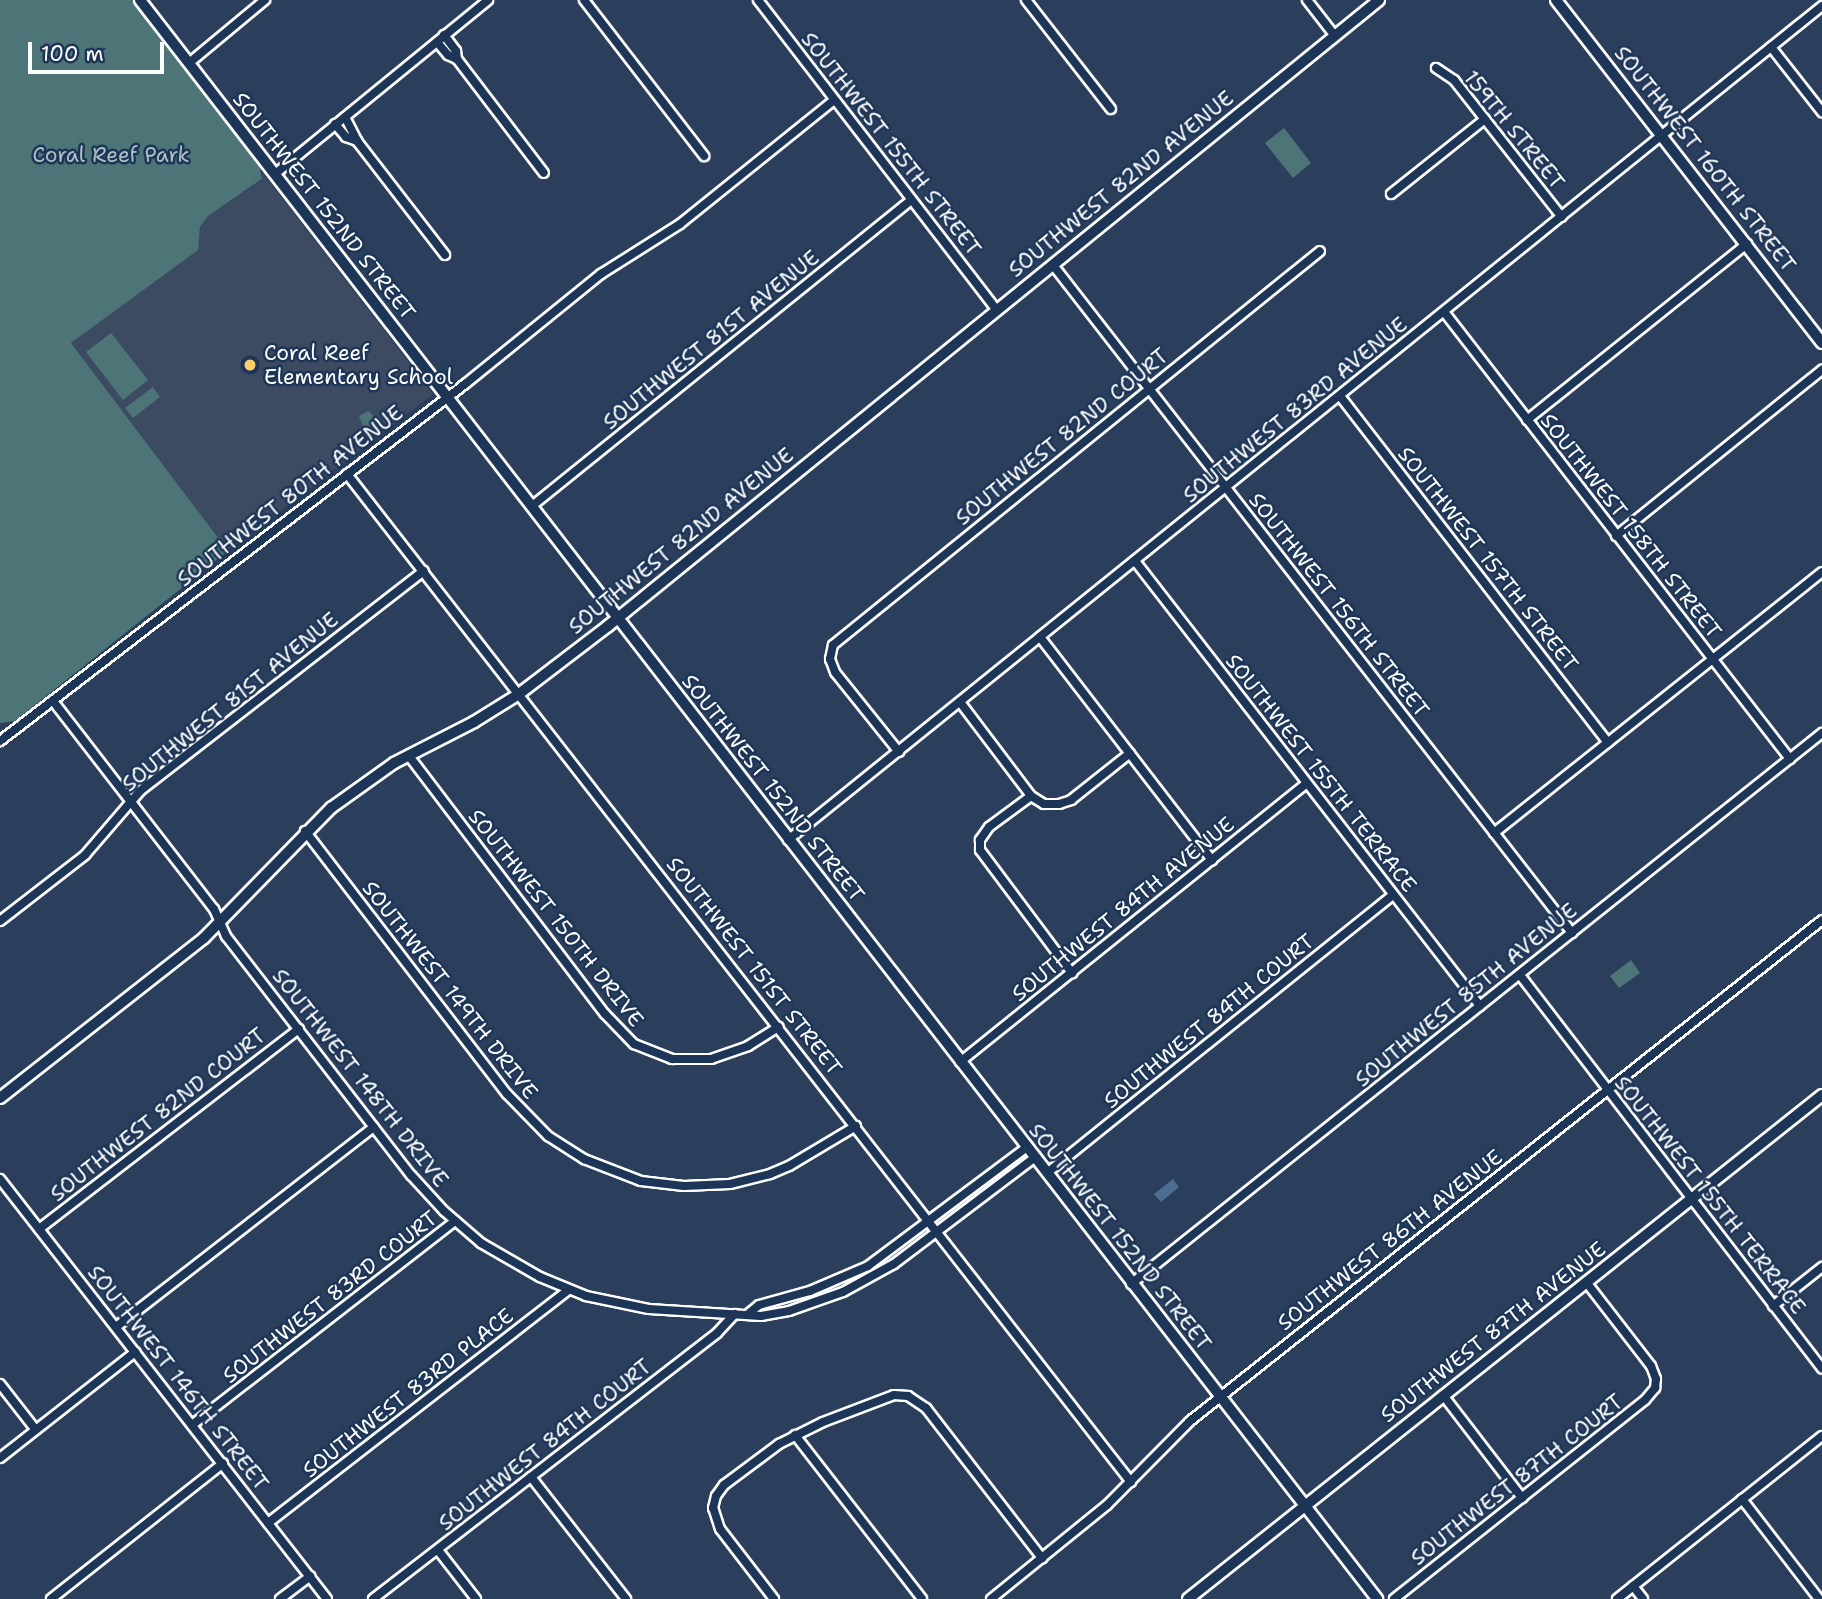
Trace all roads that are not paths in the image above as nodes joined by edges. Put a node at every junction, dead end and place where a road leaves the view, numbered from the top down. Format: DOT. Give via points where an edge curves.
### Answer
graph roads {
  1 [pos="140,0"];
  2 [pos="265,0"];
  3 [pos="488,0"];
  4 [pos="584,0"];
  5 [pos="758,0"];
  6 [pos="1026,0"];
  7 [pos="1307,0"];
  8 [pos="1379,0"];
  9 [pos="1556,0"];
  10 [pos="1822,6"];
  11 [pos="1335,36"];
  12 [pos="440,38"];
  13 [pos="1772,47"];
  14 [pos="189,63"];
  15 [pos="1436,68"];
  16 [pos="834,100"];
  17 [pos="1111,109"];
  18 [pos="1822,112"];
  19 [pos="345,117"];
  20 [pos="1485,119"];
  21 [pos="335,124"];
  22 [pos="1662,136"];
  23 [pos="357,141"];
  24 [pos="704,156"];
  25 [pos="544,173"];
  26 [pos="275,174"];
  27 [pos="1391,194"];
  28 [pos="911,200"];
  29 [pos="1562,217"];
  30 [pos="1747,244"];
  31 [pos="1320,251"];
  32 [pos="444,255"];
  33 [pos="1053,265"];
  34 [pos="997,310"];
  35 [pos="1445,313"];
  36 [pos="1822,343"];
  37 [pos="1822,370"];
  38 [pos="1150,388"];
  39 [pos="1340,396"];
  40 [pos="446,397"];
  41 [pos="1527,420"];
  42 [pos="347,474"];
  43 [pos="1226,488"];
  44 [pos="532,506"];
  45 [pos="1616,536"];
  46 [pos="1135,561"];
  47 [pos="424,571"];
  48 [pos="1822,572"];
  49 [pos="618,618"];
  50 [pos="1040,637"];
  51 [pos="1713,660"];
  52 [pos="519,694"];
  53 [pos="54,701"];
  54 [pos="960,702"];
  55 [pos="1822,733"];
  56 [pos="2,736"];
  57 [pos="1608,743"];
  58 [pos="899,752"];
  59 [pos="1130,753"];
  60 [pos="408,756"];
  61 [pos="1790,759"];
  62 [pos="1307,783"];
  63 [pos="1031,796"];
  64 [pos="131,801"];
  65 [pos="305,831"];
  66 [pos="1494,833"];
  67 [pos="788,840"];
  68 [pos="1212,860"];
  69 [pos="1394,895"];
  70 [pos="1822,920"];
  71 [pos="0,921"];
  72 [pos="221,923"];
  73 [pos="1572,933"];
  74 [pos="1072,973"];
  75 [pos="1520,975"];
  76 [pos="1480,1006"];
  77 [pos="779,1027"];
  78 [pos="299,1029"];
  79 [pos="960,1062"];
  80 [pos="1607,1090"];
  81 [pos="1822,1095"];
  82 [pos="0,1098"];
  83 [pos="856,1126"];
  84 [pos="374,1127"];
  85 [pos="1027,1148"];
  86 [pos="1034,1158"];
  87 [pos="1047,1173"];
  88 [pos="0,1179"];
  89 [pos="1691,1199"];
  90 [pos="455,1222"];
  91 [pos="929,1222"];
  92 [pos="39,1229"];
  93 [pos="938,1232"];
  94 [pos="1822,1267"];
  95 [pos="1586,1282"];
  96 [pos="1132,1284"];
  97 [pos="568,1290"];
  98 [pos="1773,1306"];
  99 [pos="735,1314"];
  100 [pos="748,1314"];
  101 [pos="116,1327"];
  102 [pos="135,1352"];
  103 [pos="1822,1369"];
  104 [pos="0,1384"];
  105 [pos="1443,1395"];
  106 [pos="1220,1397"];
  107 [pos="192,1425"];
  108 [pos="36,1430"];
  109 [pos="795,1435"];
  110 [pos="1822,1436"];
  111 [pos="0,1458"];
  112 [pos="223,1463"];
  113 [pos="531,1477"];
  114 [pos="1131,1482"];
  115 [pos="1522,1498"];
  116 [pos="1742,1499"];
  117 [pos="1306,1506"];
  118 [pos="268,1523"];
  119 [pos="438,1549"];
  120 [pos="1042,1558"];
  121 [pos="310,1576"];
  122 [pos="1633,1586"];
  123 [pos="51,1599"];
  124 [pos="280,1599"];
  125 [pos="327,1599"];
  126 [pos="373,1599"];
  127 [pos="476,1599"];
  128 [pos="626,1599"];
  129 [pos="774,1599"];
  130 [pos="922,1599"];
  131 [pos="991,1599"];
  132 [pos="1188,1599"];
  133 [pos="1377,1599"];
  134 [pos="1394,1599"];
  135 [pos="1616,1599"];
  136 [pos="1643,1599"];
  137 [pos="1819,1599"];
  1 -- 14 [label="main road, SOUTHWEST 152ND STREET"];
  2 -- 14 [label="street"];
  3 -- 12 [label="street"];
  4 -- 24 [label="street"];
  5 -- 16 [label="street, SOUTHWEST 155TH STREET"];
  6 -- 17 [label="street"];
  7 -- 11 [label="street"];
  8 -- 11 [label="street, SOUTHWEST 82ND AVENUE"];
  9 -- 22 [label="street, SOUTHWEST 160TH STREET"];
  10 -- 13 [label="street, SOUTHWEST 83RD AVENUE"];
  11 -- 33 [label="street, SOUTHWEST 82ND AVENUE"];
  12 -- 19 [label="street"];
  12 -- 25 [label="street" via="448,55 457,60"];
  13 -- 18 [label="street"];
  13 -- 22 [label="street, SOUTHWEST 83RD AVENUE"];
  14 -- 26 [label="main road, SOUTHWEST 152ND STREET"];
  15 -- 20 [label="street, 159TH STREET" via="1454,80"];
  16 -- 28 [label="street, SOUTHWEST 155TH STREET"];
  16 -- 40 [label="street, SOUTHWEST 80TH AVENUE" via="680,224 620,260"];
  19 -- 21 [label="street"];
  19 -- 23 [label="street"];
  20 -- 27 [label="street"];
  20 -- 29 [label="street, 159TH STREET"];
  21 -- 23 [label="street" via="346,137"];
  21 -- 26 [label="street"];
  22 -- 29 [label="street, SOUTHWEST 83RD AVENUE"];
  22 -- 30 [label="street, SOUTHWEST 160TH STREET"];
  23 -- 32 [label="street"];
  26 -- 40 [label="main road, SOUTHWEST 152ND STREET"];
  28 -- 34 [label="street, SOUTHWEST 155TH STREET"];
  28 -- 44 [label="street, SOUTHWEST 81ST AVENUE"];
  29 -- 35 [label="street, SOUTHWEST 83RD AVENUE"];
  30 -- 36 [label="street, SOUTHWEST 160TH STREET"];
  30 -- 41 [label="street"];
  31 -- 38 [label="street, SOUTHWEST 82ND COURT"];
  33 -- 34 [label="street, SOUTHWEST 82ND AVENUE"];
  33 -- 38 [label="street, SOUTHWEST 156TH STREET"];
  34 -- 49 [label="street, SOUTHWEST 82ND AVENUE"];
  35 -- 39 [label="street, SOUTHWEST 83RD AVENUE"];
  35 -- 41 [label="street, SOUTHWEST 158TH STREET"];
  37 -- 45 [label="street"];
  38 -- 43 [label="street, SOUTHWEST 156TH STREET"];
  38 -- 58 [label="street, SOUTHWEST 82ND COURT" via="842,636 830,654 835,672"];
  39 -- 43 [label="street, SOUTHWEST 83RD AVENUE"];
  39 -- 57 [label="street, SOUTHWEST 157TH STREET"];
  40 -- 42 [label="street, SOUTHWEST 80TH AVENUE"];
  40 -- 44 [label="main road, SOUTHWEST 152ND STREET"];
  41 -- 45 [label="street, SOUTHWEST 158TH STREET"];
  42 -- 47 [label="street, SOUTHWEST 151ST STREET"];
  42 -- 53 [label="street, SOUTHWEST 80TH AVENUE"];
  43 -- 46 [label="street, SOUTHWEST 83RD AVENUE"];
  43 -- 66 [label="street, SOUTHWEST 156TH STREET"];
  44 -- 49 [label="main road, SOUTHWEST 152ND STREET"];
  45 -- 51 [label="street, SOUTHWEST 158TH STREET"];
  46 -- 50 [label="street, SOUTHWEST 83RD AVENUE"];
  46 -- 62 [label="street, SOUTHWEST 155TH TERRACE"];
  47 -- 52 [label="street, SOUTHWEST 151ST STREET"];
  47 -- 64 [label="street, SOUTHWEST 81ST AVENUE"];
  48 -- 51 [label="street"];
  49 -- 52 [label="street, SOUTHWEST 82ND AVENUE"];
  49 -- 67 [label="main road, SOUTHWEST 152ND STREET"];
  50 -- 54 [label="street, SOUTHWEST 83RD AVENUE"];
  50 -- 59 [label="street"];
  51 -- 57 [label="street"];
  51 -- 61 [label="street, SOUTHWEST 158TH STREET"];
  52 -- 60 [label="street, SOUTHWEST 82ND AVENUE"];
  52 -- 77 [label="street, SOUTHWEST 151ST STREET"];
  53 -- 56 [label="street, SOUTHWEST 80TH AVENUE"];
  53 -- 64 [label="street, SOUTHWEST 148TH DRIVE"];
  54 -- 58 [label="street, SOUTHWEST 83RD AVENUE"];
  54 -- 63 [label="street"];
  55 -- 61 [label="street, SOUTHWEST 85TH AVENUE"];
  57 -- 66 [label="street"];
  58 -- 67 [label="street, SOUTHWEST 83RD AVENUE"];
  59 -- 63 [label="street" via="1066,802 1050,805"];
  59 -- 68 [label="street"];
  60 -- 65 [label="street, SOUTHWEST 82ND AVENUE" via="363,783"];
  60 -- 77 [label="street, SOUTHWEST 150TH DRIVE" via="605,1014 634,1044 672,1059 698,1061 737,1052"];
  61 -- 73 [label="street, SOUTHWEST 85TH AVENUE"];
  62 -- 68 [label="street, SOUTHWEST 84TH AVENUE"];
  62 -- 69 [label="street, SOUTHWEST 155TH TERRACE"];
  63 -- 74 [label="street" via="989,827 979,844 986,861"];
  64 -- 71 [label="street, SOUTHWEST 81ST AVENUE" via="85,855"];
  64 -- 72 [label="street, SOUTHWEST 148TH DRIVE"];
  65 -- 72 [label="street, SOUTHWEST 82ND AVENUE"];
  65 -- 83 [label="street, SOUTHWEST 149TH DRIVE" via="507,1094 541,1130 584,1159 641,1181 684,1186 730,1184 789,1166"];
  66 -- 73 [label="street, SOUTHWEST 156TH STREET"];
  67 -- 79 [label="main road, SOUTHWEST 152ND STREET"];
  68 -- 74 [label="street, SOUTHWEST 84TH AVENUE"];
  69 -- 76 [label="street, SOUTHWEST 155TH TERRACE"];
  69 -- 87 [label="street, SOUTHWEST 84TH COURT"];
  70 -- 80 [label="street, SOUTHWEST 86TH AVENUE"];
  72 -- 78 [label="street, SOUTHWEST 148TH DRIVE" via="226,936"];
  72 -- 82 [label="street, SOUTHWEST 82ND AVENUE"];
  73 -- 75 [label="street, SOUTHWEST 85TH AVENUE"];
  74 -- 79 [label="street, SOUTHWEST 84TH AVENUE"];
  75 -- 76 [label="street, SOUTHWEST 85TH AVENUE"];
  75 -- 80 [label="street, SOUTHWEST 155TH TERRACE"];
  76 -- 96 [label="street, SOUTHWEST 85TH AVENUE"];
  77 -- 83 [label="street, SOUTHWEST 151ST STREET"];
  78 -- 84 [label="street, SOUTHWEST 148TH DRIVE"];
  78 -- 92 [label="street, SOUTHWEST 82ND COURT"];
  79 -- 85 [label="main road, SOUTHWEST 152ND STREET"];
  80 -- 89 [label="street, SOUTHWEST 155TH TERRACE"];
  80 -- 106 [label="street, SOUTHWEST 86TH AVENUE"];
  81 -- 89 [label="street, SOUTHWEST 87TH AVENUE"];
  83 -- 91 [label="street, SOUTHWEST 151ST STREET"];
  84 -- 90 [label="street, SOUTHWEST 148TH DRIVE"];
  84 -- 101 [label="street"];
  85 -- 86 [label="main road, SOUTHWEST 152ND STREET"];
  85 -- 91 [label="street"];
  86 -- 87 [label="main road, SOUTHWEST 152ND STREET"];
  86 -- 93 [label="street"];
  87 -- 96 [label="main road, SOUTHWEST 152ND STREET"];
  88 -- 92 [label="street, SOUTHWEST 146TH STREET"];
  89 -- 95 [label="street, SOUTHWEST 87TH AVENUE"];
  89 -- 98 [label="street, SOUTHWEST 155TH TERRACE"];
  90 -- 97 [label="street, SOUTHWEST 148TH DRIVE" via="507,1261"];
  90 -- 107 [label="street, SOUTHWEST 83RD COURT"];
  91 -- 93 [label="street, SOUTHWEST 151ST STREET"];
  91 -- 100 [label="street" via="868,1266 810,1291 759,1305"];
  92 -- 101 [label="street, SOUTHWEST 146TH STREET"];
  93 -- 100 [label="street" via="894,1264 843,1292 774,1314"];
  93 -- 114 [label="street, SOUTHWEST 151ST STREET"];
  94 -- 98 [label="street"];
  95 -- 105 [label="street, SOUTHWEST 87TH AVENUE"];
  95 -- 115 [label="street, SOUTHWEST 87TH COURT" via="1647,1360 1657,1384 1645,1400"];
  96 -- 106 [label="main road, SOUTHWEST 152ND STREET"];
  97 -- 99 [label="street, SOUTHWEST 148TH DRIVE" via="631,1307"];
  97 -- 118 [label="street, SOUTHWEST 83RD PLACE"];
  98 -- 103 [label="street, SOUTHWEST 155TH TERRACE"];
  99 -- 100 [label="street, SOUTHWEST 148TH DRIVE"];
  99 -- 113 [label="street, SOUTHWEST 84TH COURT" via="718,1333"];
  101 -- 102 [label="street, SOUTHWEST 146TH STREET"];
  102 -- 107 [label="street, SOUTHWEST 146TH STREET"];
  102 -- 108 [label="street"];
  104 -- 108 [label="street"];
  105 -- 115 [label="street"];
  105 -- 117 [label="street, SOUTHWEST 87TH AVENUE"];
  106 -- 114 [label="street, SOUTHWEST 86TH AVENUE" via="1173,1436"];
  106 -- 117 [label="main road, SOUTHWEST 152ND STREET"];
  107 -- 112 [label="street, SOUTHWEST 146TH STREET"];
  108 -- 111 [label="street"];
  109 -- 120 [label="street" via="876,1401 901,1394 915,1399"];
  109 -- 129 [label="street" via="724,1485 713,1508 720,1529"];
  109 -- 130 [label="street"];
  110 -- 116 [label="street"];
  112 -- 118 [label="street, SOUTHWEST 146TH STREET"];
  112 -- 123 [label="street"];
  113 -- 119 [label="street, SOUTHWEST 84TH COURT"];
  113 -- 128 [label="street"];
  114 -- 120 [label="street, SOUTHWEST 86TH AVENUE"];
  115 -- 134 [label="street, SOUTHWEST 87TH COURT"];
  116 -- 122 [label="street"];
  116 -- 137 [label="street"];
  117 -- 132 [label="street, SOUTHWEST 87TH AVENUE"];
  117 -- 133 [label="main road, SOUTHWEST 152ND STREET"];
  118 -- 121 [label="street, SOUTHWEST 146TH STREET"];
  119 -- 126 [label="street, SOUTHWEST 84TH COURT"];
  119 -- 127 [label="street"];
  120 -- 131 [label="street, SOUTHWEST 86TH AVENUE"];
  121 -- 124 [label="street"];
  121 -- 125 [label="street, SOUTHWEST 146TH STREET"];
  122 -- 135 [label="street"];
  122 -- 136 [label="street"];
}
